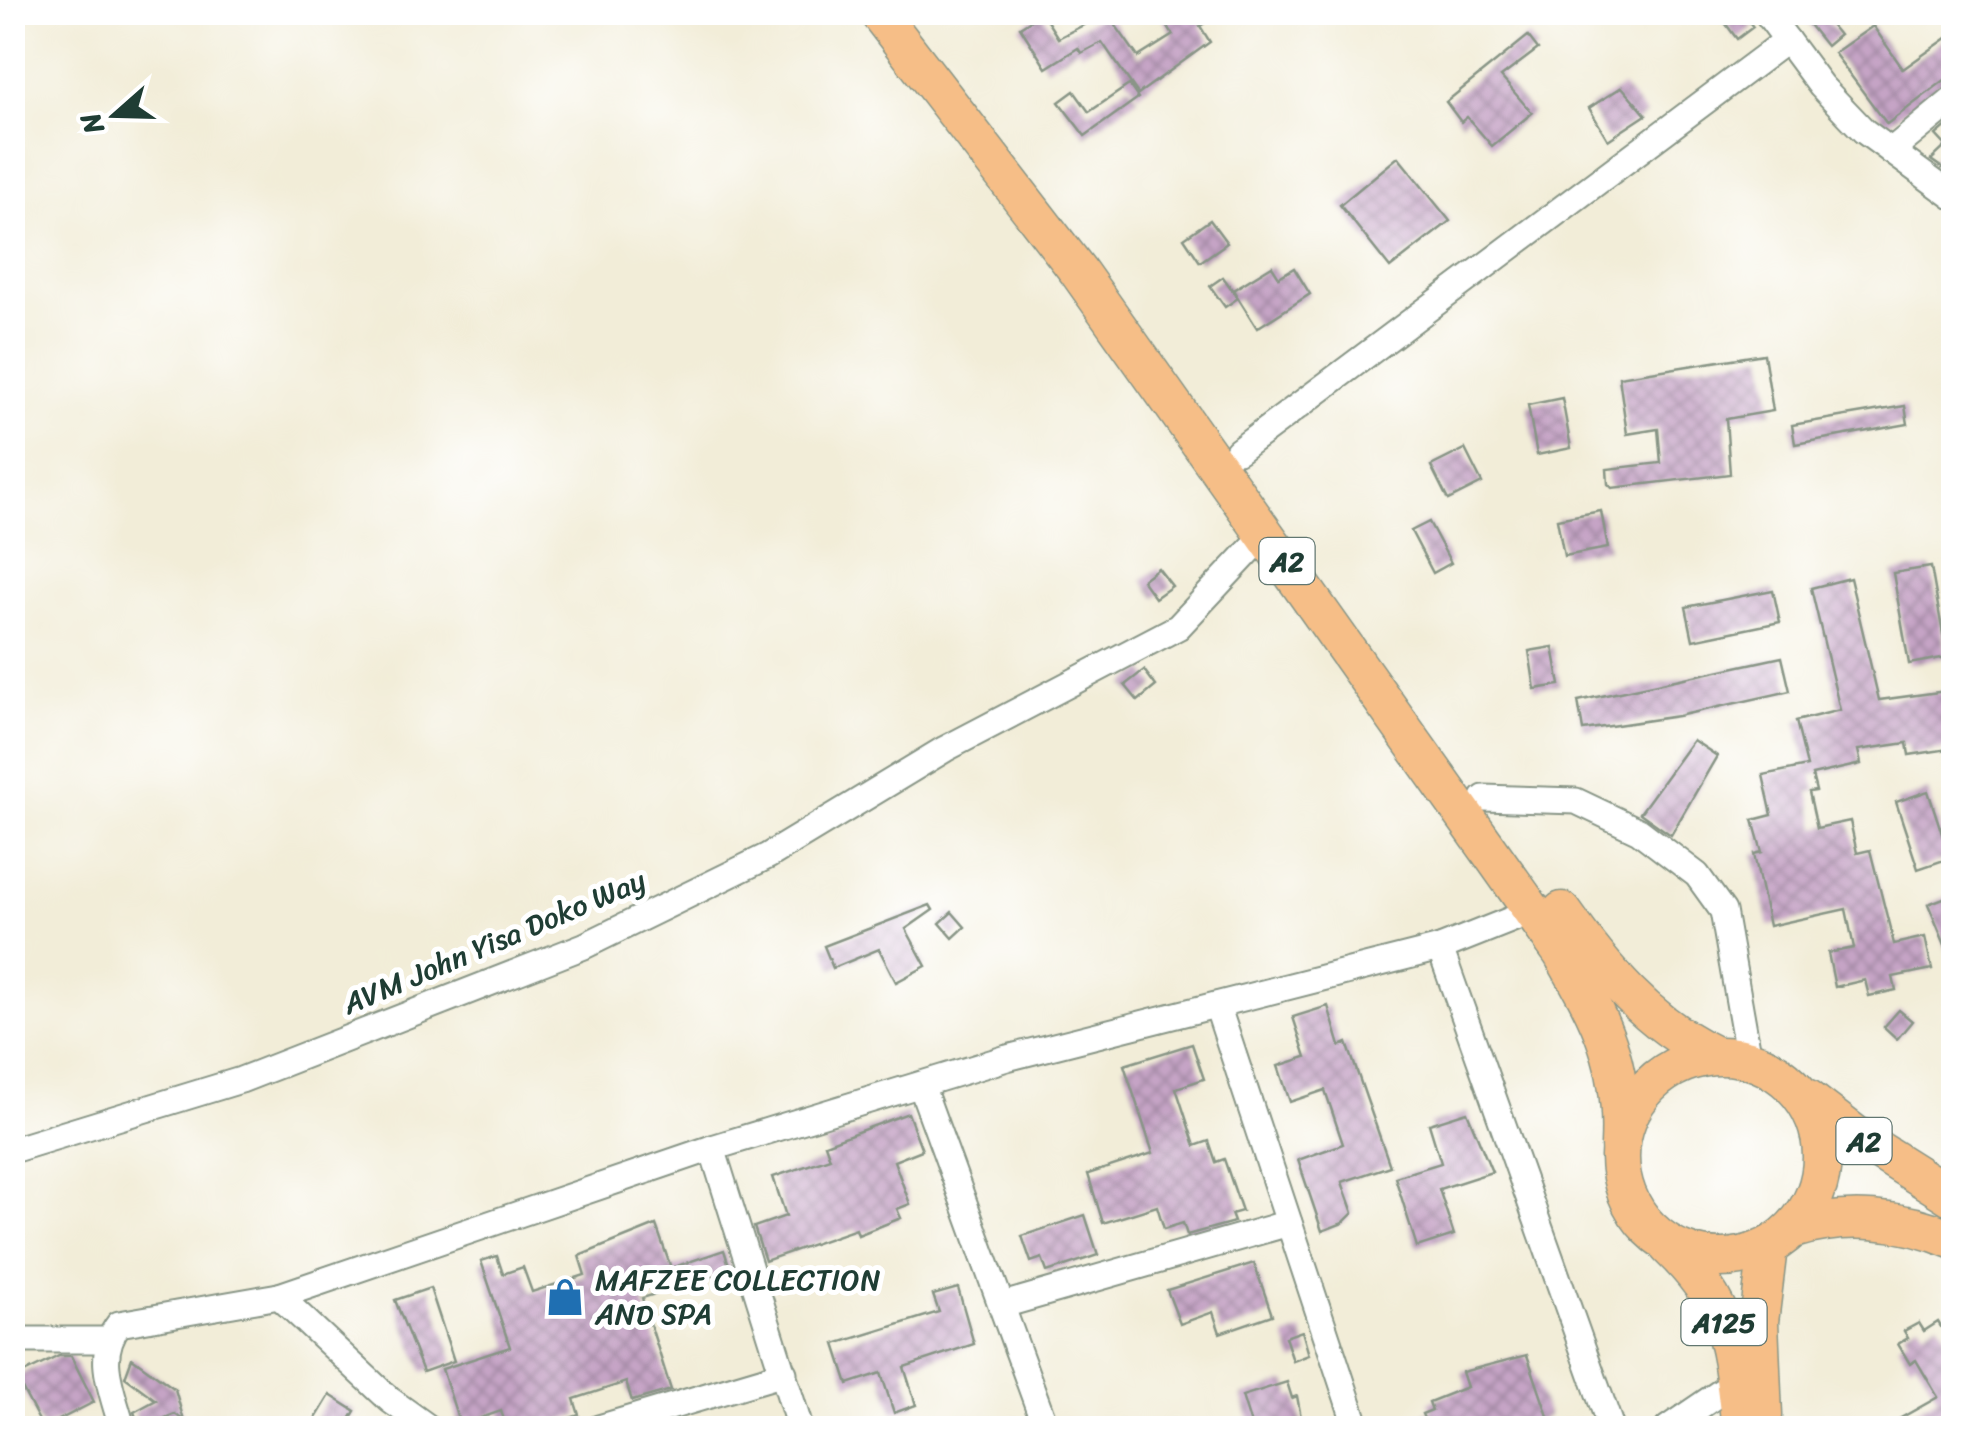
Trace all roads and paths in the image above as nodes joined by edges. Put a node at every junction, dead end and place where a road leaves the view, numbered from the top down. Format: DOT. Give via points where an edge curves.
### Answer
graph roads {
  1 [pos="878,12"];
  2 [pos="906,12"];
  3 [pos="1766,12"];
  4 [pos="1787,40"];
  5 [pos="1954,99"];
  6 [pos="1892,151"];
  7 [pos="1954,196"];
  8 [pos="1238,451"];
  9 [pos="1267,532"];
  10 [pos="1484,798"];
  11 [pos="1533,912"];
  12 [pos="1440,948"];
  13 [pos="1217,1005"];
  14 [pos="1748,1063"];
  15 [pos="920,1085"];
  16 [pos="1620,1145"];
  17 [pos="712,1148"];
  18 [pos="12,1150"];
  19 [pos="1954,1198"];
  20 [pos="1289,1223"];
  21 [pos="1660,1238"];
  22 [pos="1780,1238"];
  23 [pos="1954,1240"];
  24 [pos="280,1296"];
  25 [pos="1004,1305"];
  26 [pos="12,1340"];
  27 [pos="107,1340"];
  28 [pos="784,1373"];
  29 [pos="1734,1383"];
  30 [pos="122,1428"];
  31 [pos="429,1428"];
  32 [pos="599,1428"];
  33 [pos="800,1428"];
  34 [pos="1046,1428"];
  35 [pos="1358,1428"];
  36 [pos="1611,1428"];
  37 [pos="1668,1428"];
  38 [pos="1741,1428"];
  39 [pos="1765,1428"];
  1 -- 9 [label="highway, A2" via="1078,271"];
  2 -- 8 [label="highway, A2"];
  3 -- 4 [label="street"];
  4 -- 6 [label="street" via="1821,86"];
  4 -- 8 [label="street"];
  5 -- 6 [label="street"];
  6 -- 7 [label="street"];
  8 -- 10 [label="highway, A2"];
  9 -- 11 [label="highway, A2"];
  9 -- 18 [label="street, AVM John Yisa Doko Way" via="1178,627 668,906 584,946 241,1080"];
  10 -- 14 [label="highway, A2" via="1611,976 1665,1027"];
  10 -- 14 [label="street" via="1576,801 1639,831 1697,875 1724,910"];
  11 -- 12 [label="street"];
  11 -- 16 [label="highway, A2" via="1604,1027 1620,1085"];
  12 -- 13 [label="street"];
  12 -- 36 [label="street"];
  13 -- 15 [label="street"];
  13 -- 20 [label="street"];
  14 -- 16 [label="highway" via="1680,1064 1650,1083 1630,1111"];
  14 -- 19 [label="highway, A2"];
  14 -- 22 [label="highway" via="1805,1101 1819,1132 1822,1167 1812,1201"];
  15 -- 17 [label="street"];
  15 -- 25 [label="street"];
  16 -- 21 [label="highway" via="1622,1180 1636,1213"];
  17 -- 24 [label="street"];
  17 -- 28 [label="street"];
  20 -- 25 [label="street"];
  20 -- 35 [label="street"];
  21 -- 22 [label="highway" via="1694,1256 1732,1258"];
  21 -- 29 [label="highway, A125" via="1712,1294"];
  22 -- 23 [label="highway" via="1824,1220 1862,1219"];
  22 -- 39 [label="highway, A125" via="1759,1338"];
  24 -- 27 [label="street" via="120,1324"];
  24 -- 31 [label="street"];
  25 -- 34 [label="street"];
  26 -- 27 [label="street"];
  27 -- 30 [label="street" via="105,1359"];
  28 -- 32 [label="street"];
  28 -- 33 [label="street"];
  29 -- 37 [label="street"];
  29 -- 38 [label="highway, A125"];
}
